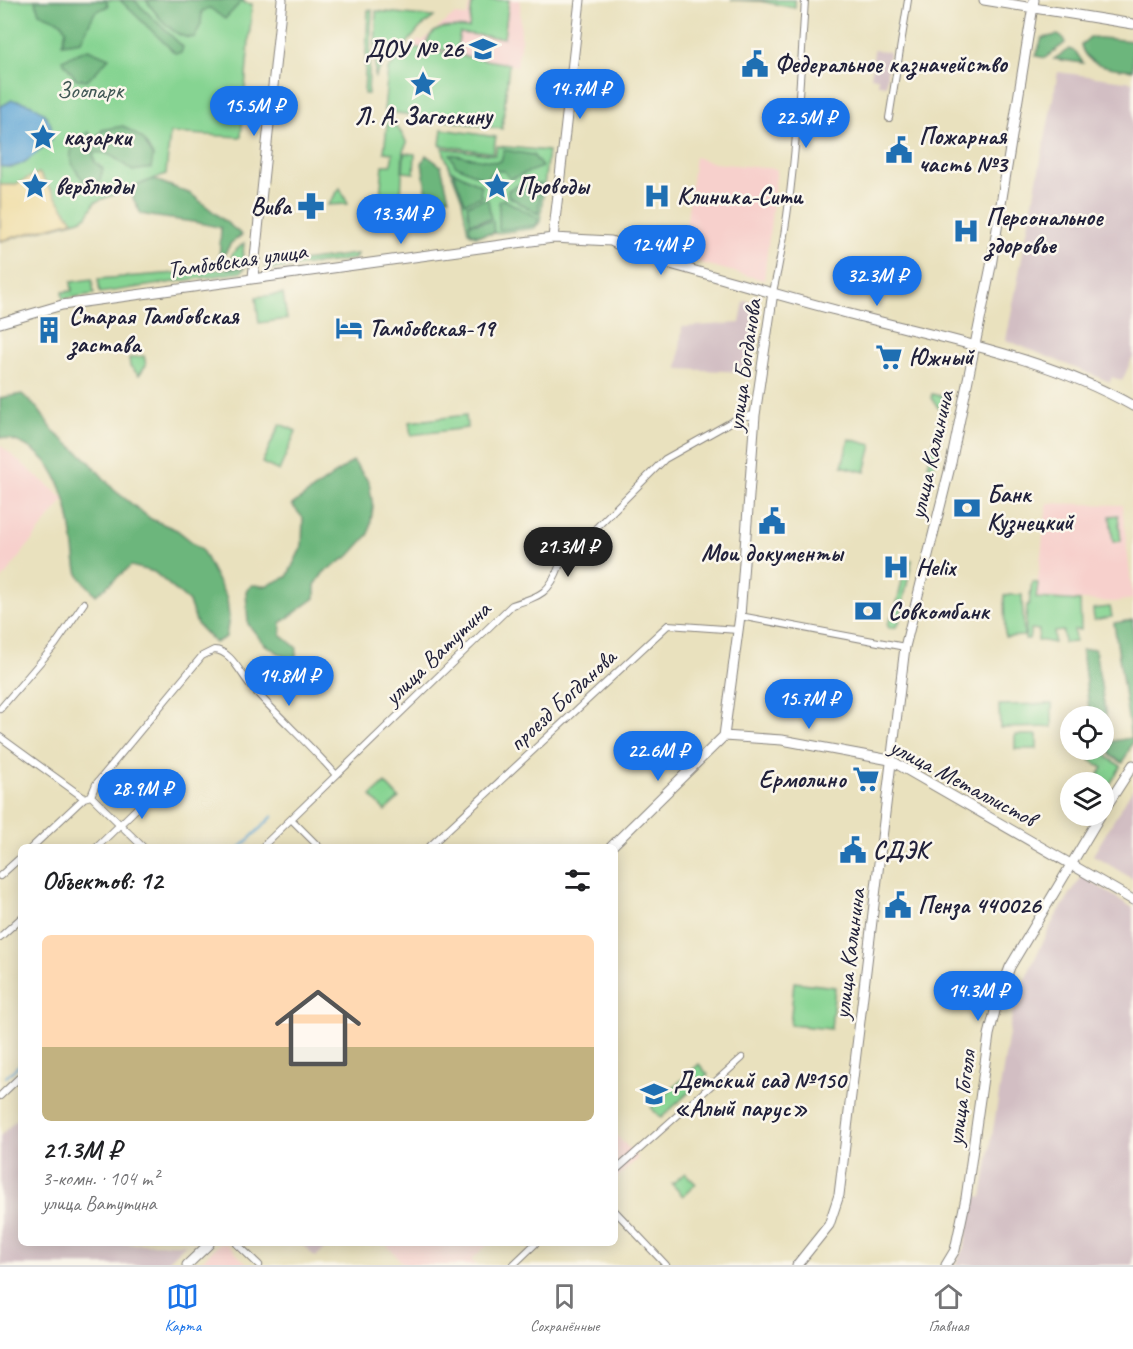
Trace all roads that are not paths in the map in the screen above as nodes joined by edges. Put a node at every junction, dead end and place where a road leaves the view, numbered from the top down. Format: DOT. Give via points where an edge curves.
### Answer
graph roads {
  1 [pos="282,0"];
  2 [pos="580,0"];
  3 [pos="805,0"];
  4 [pos="908,0"];
  5 [pos="984,0"];
  6 [pos="1033,4"];
  7 [pos="1133,24"];
  8 [pos="889,118"];
  9 [pos="553,238"];
  10 [pos="253,277"];
  11 [pos="773,292"];
  12 [pos="0,323"];
  13 [pos="975,344"];
  14 [pos="1133,406"];
  15 [pos="755,415"];
  16 [pos="84,603"];
  17 [pos="740,616"];
  18 [pos="738,630"];
  19 [pos="905,647"];
  20 [pos="0,709"];
  21 [pos="724,736"];
  22 [pos="0,737"];
  23 [pos="890,760"];
  24 [pos="1133,765"];
  25 [pos="171,775"];
  26 [pos="336,775"];
  27 [pos="1114,794"];
  28 [pos="91,796"];
  29 [pos="84,798"];
  30 [pos="291,819"];
  31 [pos="122,824"];
  32 [pos="1095,826"];
  33 [pos="35,844"];
  34 [pos="100,844"];
  35 [pos="140,844"];
  36 [pos="265,844"];
  37 [pos="316,844"];
  38 [pos="432,844"];
  39 [pos="614,844"];
  40 [pos="18,860"];
  41 [pos="1070,864"];
  42 [pos="0,876"];
  43 [pos="1133,900"];
  44 [pos="18,921"];
  45 [pos="0,937"];
  46 [pos="742,1058"];
  47 [pos="18,1079"];
  48 [pos="0,1096"];
  49 [pos="618,1168"];
  50 [pos="618,1214"];
  51 [pos="207,1246"];
  52 [pos="239,1246"];
  53 [pos="533,1246"];
  54 [pos="187,1265"];
  55 [pos="259,1265"];
  56 [pos="513,1265"];
  57 [pos="666,1265"];
  58 [pos="797,1265"];
  59 [pos="946,1265"];
  1 -- 10 [label="main road"];
  2 -- 9 [label="main road"];
  3 -- 11 [label="street, улица Богданова" via="794,152"];
  4 -- 8 [label="street"];
  5 -- 6 [label="main road"];
  6 -- 7 [label="main road"];
  6 -- 13 [label="main road, улица Калинина" via="992,266"];
  9 -- 10 [label="main road, Тамбовская улица"];
  9 -- 11 [label="main road, Тамбовская улица" via="611,241 636,254"];
  10 -- 12 [label="main road, Тамбовская улица" via="62,304"];
  11 -- 13 [label="main road, Тамбовская улица"];
  11 -- 15 [label="main road, улица Богданова"];
  13 -- 14 [label="main road, Тамбовская улица" via="1103,389"];
  13 -- 19 [label="main road, улица Калинина" via="943,497"];
  15 -- 17 [label="main road, улица Богданова"];
  15 -- 26 [label="street, улица Ватутина" via="740,417 665,459 560,564 554,582 540,597 512,605"];
  16 -- 20 [label="street" via="55,645"];
  17 -- 18 [label="main road, улица Богданова"];
  17 -- 19 [label="street"];
  18 -- 21 [label="main road, улица Богданова"];
  18 -- 38 [label="street, проезд Богданова" via="668,625"];
  19 -- 23 [label="main road, улица Калинина"];
  21 -- 23 [label="main road, улица Металлистов" via="782,740"];
  21 -- 39 [label="main road"];
  22 -- 29 [label="street"];
  23 -- 41 [label="main road, улица Металлистов"];
  23 -- 58 [label="main road, улица Калинина" via="839,1195 829,1225"];
  24 -- 27 [label="main road"];
  25 -- 31 [label="street"];
  26 -- 28 [label="street" via="251,687 225,652 214,650 202,656"];
  26 -- 30 [label="street, улица Ватутина"];
  28 -- 29 [label="street"];
  28 -- 31 [label="street"];
  29 -- 33 [label="street"];
  30 -- 36 [label="street, улица Ватутина"];
  30 -- 37 [label="street"];
  31 -- 34 [label="street"];
  31 -- 35 [label="street"];
  32 -- 41 [label="main road, улица Гоголя"];
  40 -- 42 [label="street"];
  41 -- 43 [label="main road, улица Металлистов"];
  41 -- 59 [label="main road, улица Гоголя" via="1010,967 998,999 989,1035 966,1198 954,1250"];
  44 -- 45 [label="street"];
  46 -- 49 [label="street"];
  47 -- 48 [label="street"];
  50 -- 57 [label="street"];
  51 -- 54 [label="main road"];
  52 -- 55 [label="street"];
  53 -- 56 [label="street"];
}
